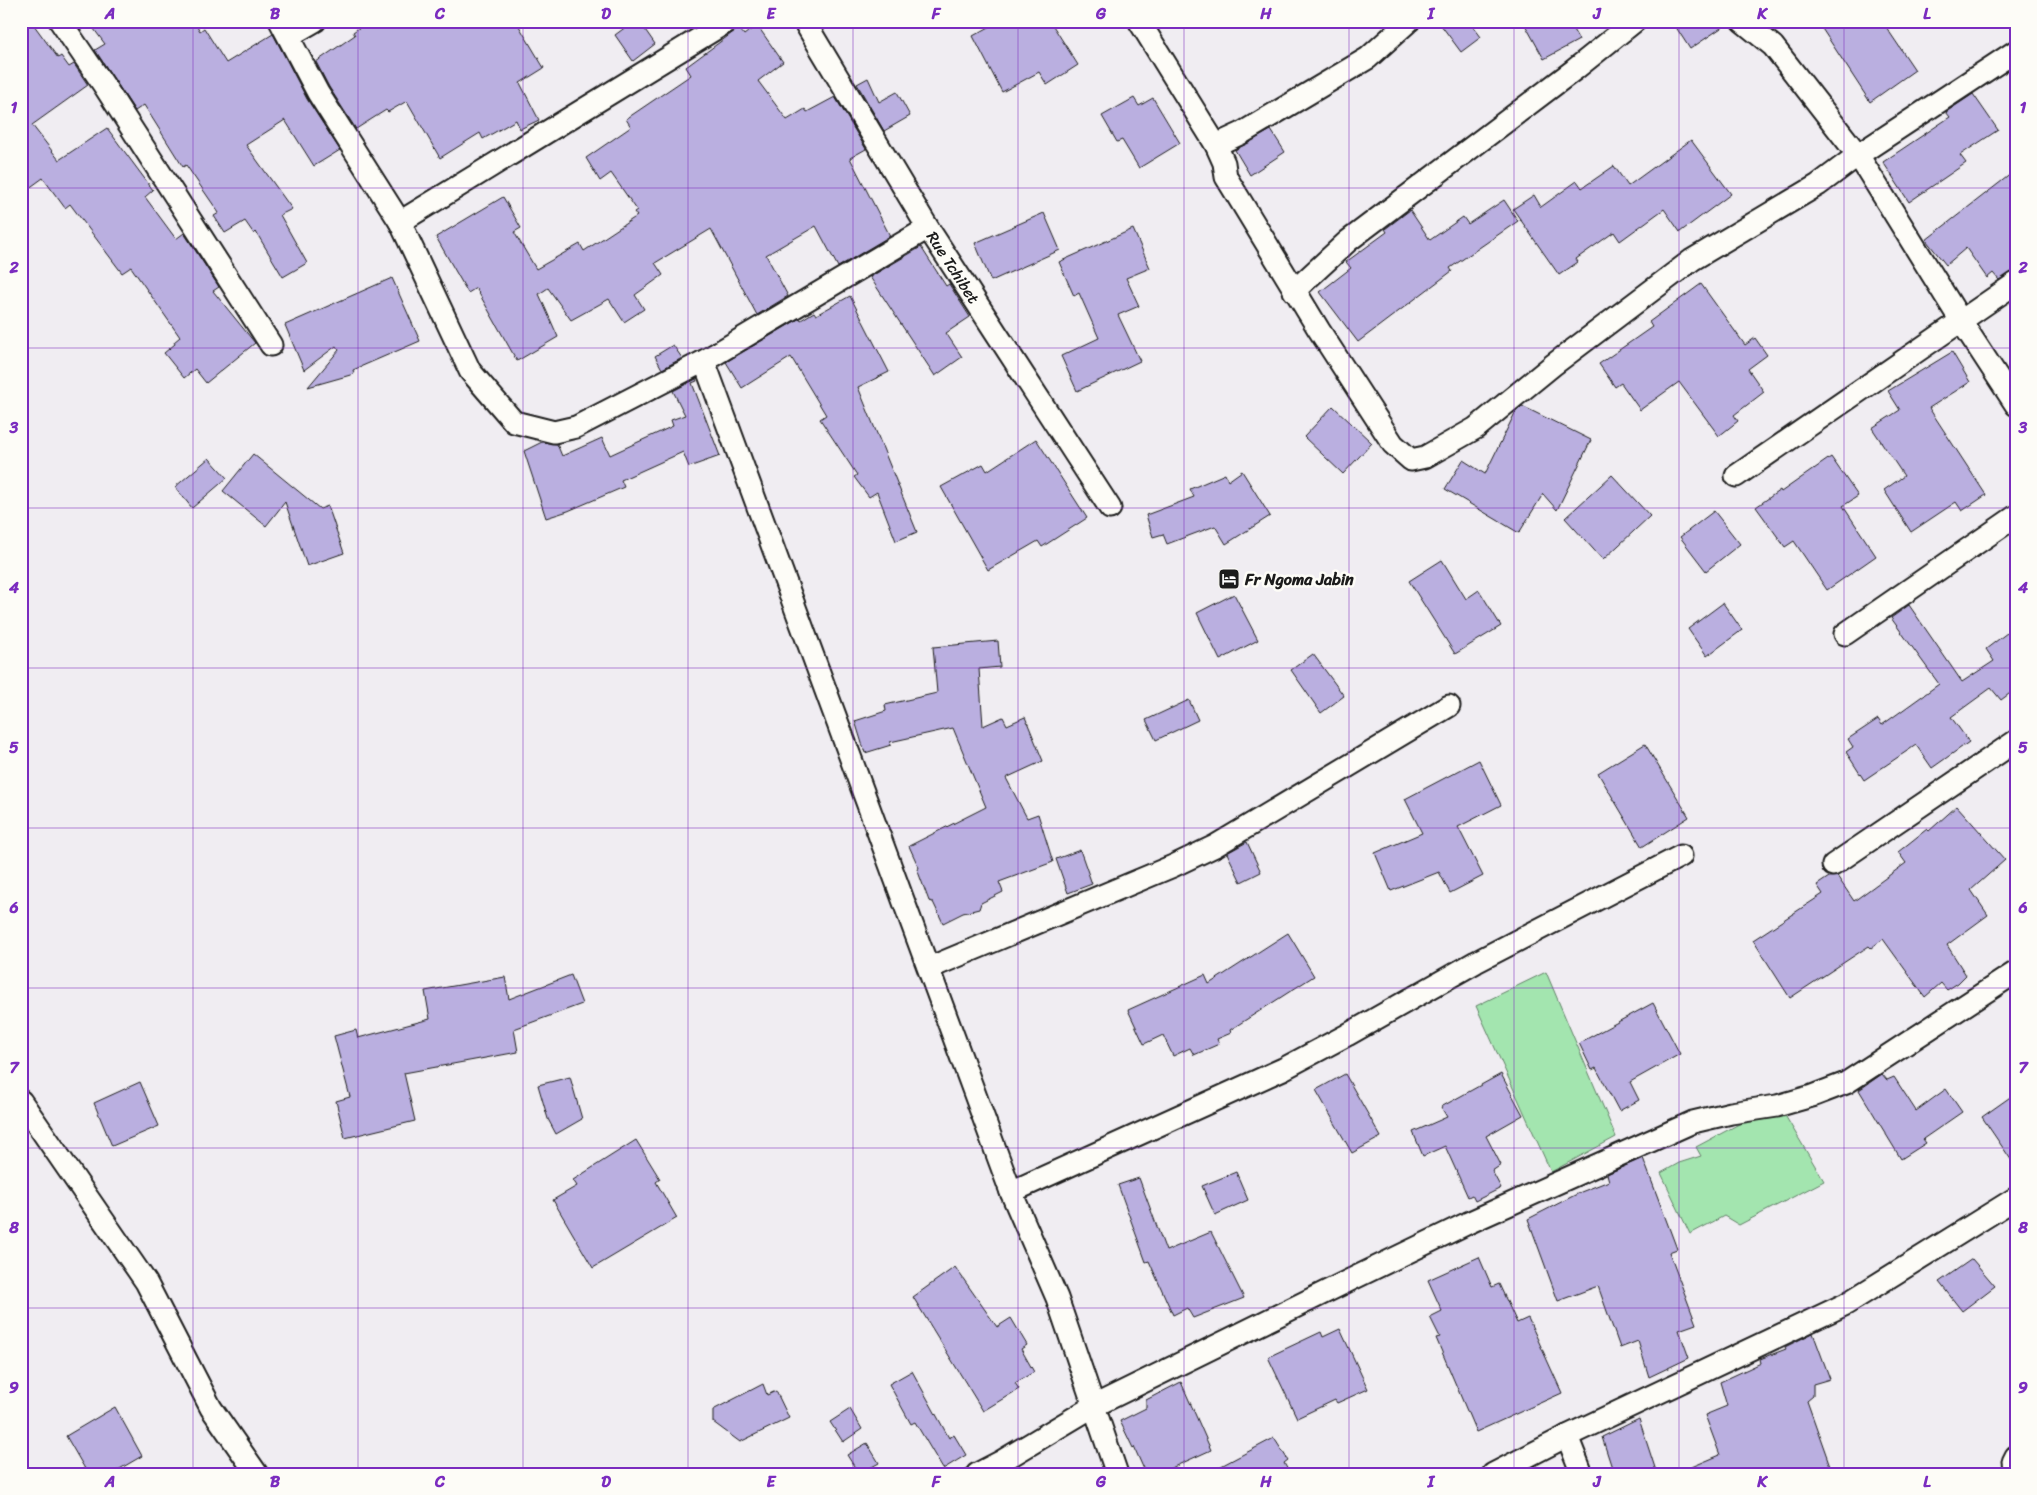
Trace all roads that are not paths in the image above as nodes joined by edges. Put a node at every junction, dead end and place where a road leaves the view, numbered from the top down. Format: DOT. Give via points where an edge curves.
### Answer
graph roads {
  1 [pos="60,21"];
  2 [pos="315,21"];
  3 [pos="728,21"];
  4 [pos="804,21"];
  5 [pos="1139,21"];
  6 [pos="1409,21"];
  7 [pos="1635,21"];
  8 [pos="1742,21"];
  9 [pos="285,29"];
  10 [pos="2016,51"];
  11 [pos="1216,145"];
  12 [pos="1858,154"];
  13 [pos="400,222"];
  14 [pos="928,228"];
  15 [pos="2016,283"];
  16 [pos="1294,291"];
  17 [pos="1961,321"];
  18 [pos="271,345"];
  19 [pos="704,361"];
  20 [pos="2016,405"];
  21 [pos="1736,476"];
  22 [pos="1110,508"];
  23 [pos="2016,516"];
  24 [pos="1845,634"];
  25 [pos="1449,706"];
  26 [pos="2016,741"];
  27 [pos="1681,856"];
  28 [pos="1833,865"];
  29 [pos="929,968"];
  30 [pos="2016,972"];
  31 [pos="21,1101"];
  32 [pos="1011,1192"];
  33 [pos="2016,1198"];
  34 [pos="1094,1406"];
  35 [pos="1567,1436"];
  36 [pos="2016,1456"];
  37 [pos="2016,1472"];
  38 [pos="257,1474"];
  39 [pos="977,1474"];
  40 [pos="1118,1474"];
  41 [pos="1493,1474"];
  42 [pos="1582,1474"];
  1 -- 18 [label="street"];
  2 -- 9 [label="street"];
  3 -- 13 [label="street"];
  4 -- 14 [label="street, Rue Tchibet"];
  5 -- 11 [label="street"];
  6 -- 11 [label="street" via="1368,58 1242,133"];
  7 -- 16 [label="street" via="1348,241"];
  8 -- 12 [label="street" via="1773,46"];
  9 -- 13 [label="street" via="318,93"];
  10 -- 12 [label="street"];
  11 -- 16 [label="street" via="1226,177"];
  12 -- 16 [label="street" via="1818,185 1692,260 1476,428 1417,460 1411,460 1393,444"];
  12 -- 17 [label="street"];
  13 -- 19 [label="street" via="470,371 514,422 554,432 576,427"];
  14 -- 19 [label="street"];
  14 -- 22 [label="street, Rue Tchibet"];
  15 -- 17 [label="street"];
  17 -- 20 [label="street"];
  17 -- 21 [label="street"];
  19 -- 29 [label="street"];
  23 -- 24 [label="street"];
  25 -- 29 [label="street" via="1215,846"];
  26 -- 28 [label="street"];
  27 -- 32 [label="street" via="1476,962 1283,1069"];
  29 -- 32 [label="street"];
  30 -- 34 [label="street" via="1846,1083 1776,1106 1693,1122 1468,1223"];
  31 -- 38 [label="street" via="146,1282 211,1408"];
  32 -- 34 [label="street" via="1057,1298"];
  33 -- 35 [label="street" via="1846,1304"];
  34 -- 39 [label="street"];
  34 -- 40 [label="street"];
  35 -- 41 [label="street"];
  35 -- 42 [label="street"];
  36 -- 37 [label="street"];
}
